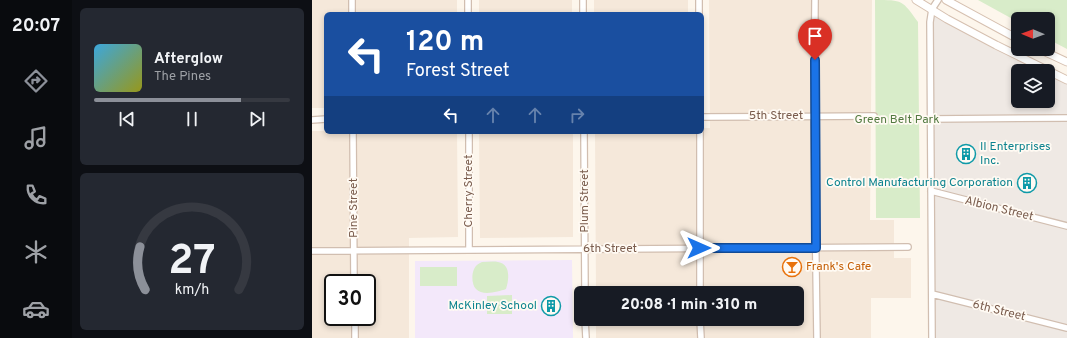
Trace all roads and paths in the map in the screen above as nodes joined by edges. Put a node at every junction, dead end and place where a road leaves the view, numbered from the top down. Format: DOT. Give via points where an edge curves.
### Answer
graph roads {
  1 [pos="352,0"];
  2 [pos="468,0"];
  3 [pos="583,0"];
  4 [pos="698,0"];
  5 [pos="815,0"];
  6 [pos="916,0"];
  7 [pos="938,0"];
  8 [pos="946,0"];
  9 [pos="932,10"];
  10 [pos="352,12"];
  11 [pos="468,12"];
  12 [pos="583,12"];
  13 [pos="699,12"];
  14 [pos="1011,35"];
  15 [pos="1054,56"];
  16 [pos="1067,62"];
  17 [pos="1067,80"];
  18 [pos="815,116"];
  19 [pos="874,116"];
  20 [pos="704,117"];
  21 [pos="1067,118"];
  22 [pos="930,119"];
  23 [pos="312,120"];
  24 [pos="324,120"];
  25 [pos="353,134"];
  26 [pos="469,134"];
  27 [pos="584,134"];
  28 [pos="700,134"];
  29 [pos="931,191"];
  30 [pos="1067,226"];
  31 [pos="908,247"];
  32 [pos="699,248"];
  33 [pos="816,248"];
  34 [pos="585,249"];
  35 [pos="312,250"];
  36 [pos="354,250"];
  37 [pos="469,250"];
  38 [pos="354,274"];
  39 [pos="585,286"];
  40 [pos="700,286"];
  41 [pos="932,294"];
  42 [pos="355,326"];
  43 [pos="586,326"];
  44 [pos="700,326"];
  45 [pos="1067,328"];
  46 [pos="355,338"];
  47 [pos="586,338"];
  48 [pos="701,338"];
  49 [pos="817,338"];
  50 [pos="932,338"];
  1 -- 10 [label="street"];
  2 -- 11 [label="street"];
  3 -- 12 [label="street"];
  4 -- 13 [label="street"];
  5 -- 18 [label="street"];
  6 -- 9 [label="main road"];
  7 -- 9 [label="street"];
  8 -- 14 [label="main road"];
  9 -- 17 [label="main road"];
  9 -- 22 [label="street"];
  15 -- 16 [label="main road"];
  18 -- 19 [label="street, 5th Street"];
  18 -- 20 [label="street, 5th Street"];
  18 -- 33 [label="street"];
  21 -- 22 [label="street"];
  22 -- 29 [label="street"];
  23 -- 24 [label="street"];
  25 -- 36 [label="street, Pine Street"];
  26 -- 37 [label="street, Cherry Street"];
  27 -- 34 [label="street, Plum Street"];
  28 -- 32 [label="street"];
  29 -- 30 [label="street, Albion Street"];
  29 -- 41 [label="street"];
  31 -- 33 [label="street, 6th Street"];
  32 -- 33 [label="street, 6th Street"];
  32 -- 34 [label="street, 6th Street"];
  32 -- 40 [label="street"];
  33 -- 49 [label="street"];
  34 -- 37 [label="street, 6th Street"];
  34 -- 39 [label="street, Plum Street"];
  35 -- 36 [label="street, 6th Street"];
  36 -- 37 [label="street, 6th Street"];
  36 -- 38 [label="street, Pine Street"];
  41 -- 45 [label="street, 6th Street"];
  41 -- 50 [label="street"];
  42 -- 46 [label="street"];
  43 -- 47 [label="street"];
  44 -- 48 [label="street"];
}
